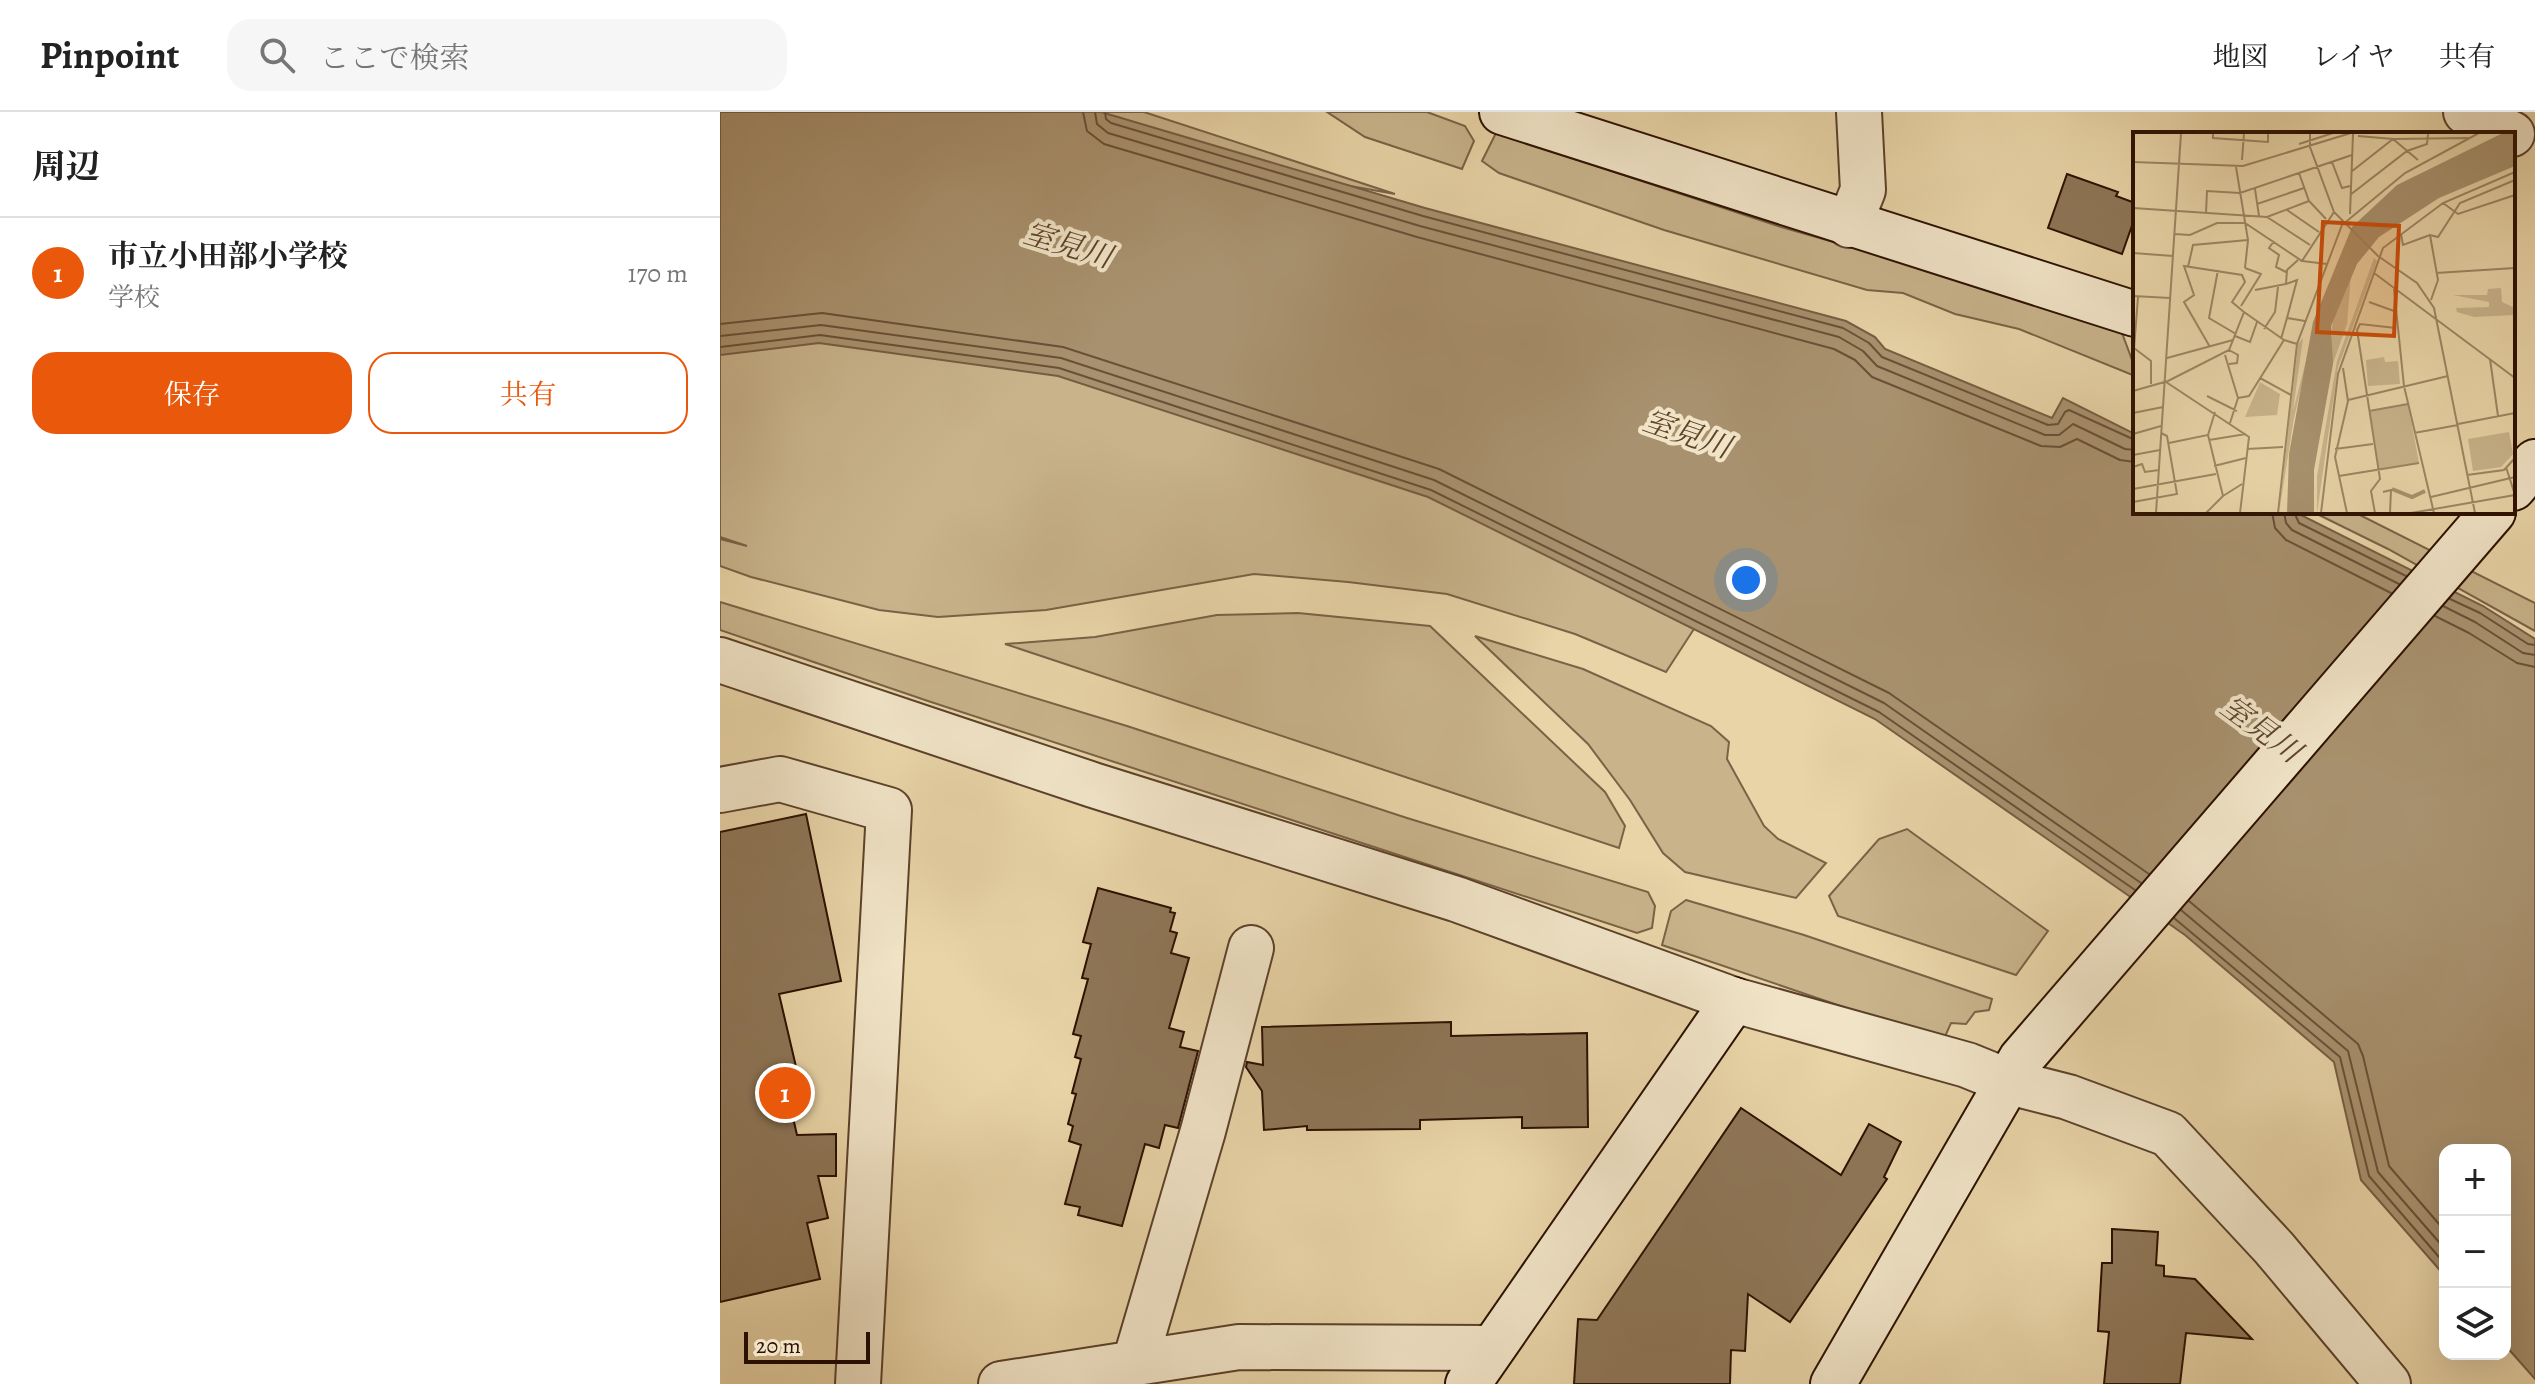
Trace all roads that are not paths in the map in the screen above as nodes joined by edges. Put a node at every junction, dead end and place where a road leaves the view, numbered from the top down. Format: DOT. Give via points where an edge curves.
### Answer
graph roads {
  1 [pos="1502,112"];
  2 [pos="1859,112"];
  3 [pos="2466,112"];
  4 [pos="2508,132"];
  5 [pos="2515,135"];
  6 [pos="2535,145"];
  7 [pos="1849,225"];
  8 [pos="2133,313"];
  9 [pos="2515,447"];
  10 [pos="2535,460"];
  11 [pos="2515,485"];
  12 [pos="2491,514"];
  13 [pos="720,660"];
  14 [pos="720,790"];
  15 [pos="1251,948"];
  16 [pos="1734,1000"];
  17 [pos="2015,1070"];
  18 [pos="1492,1348"];
  19 [pos="1135,1362"];
  20 [pos="858,1384"];
  21 [pos="1001,1384"];
  22 [pos="1468,1384"];
  23 [pos="1833,1384"];
  24 [pos="2388,1384"];
  1 -- 7 [label="street"];
  2 -- 7 [label="street" via="1863,190"];
  3 -- 4 [label="street"];
  5 -- 6 [label="street"];
  7 -- 8 [label="street"];
  9 -- 10 [label="street"];
  10 -- 11 [label="street"];
  12 -- 17 [label="street"];
  13 -- 16 [label="street" via="1456,899"];
  14 -- 20 [label="street" via="780,779 889,810"];
  15 -- 19 [label="street"];
  16 -- 17 [label="street" via="1967,1065"];
  16 -- 18 [label="street"];
  17 -- 23 [label="street"];
  17 -- 24 [label="street" via="2068,1097 2168,1134 2274,1248"];
  18 -- 19 [label="street" via="1239,1347"];
  18 -- 22 [label="street"];
  19 -- 21 [label="street"];
}
